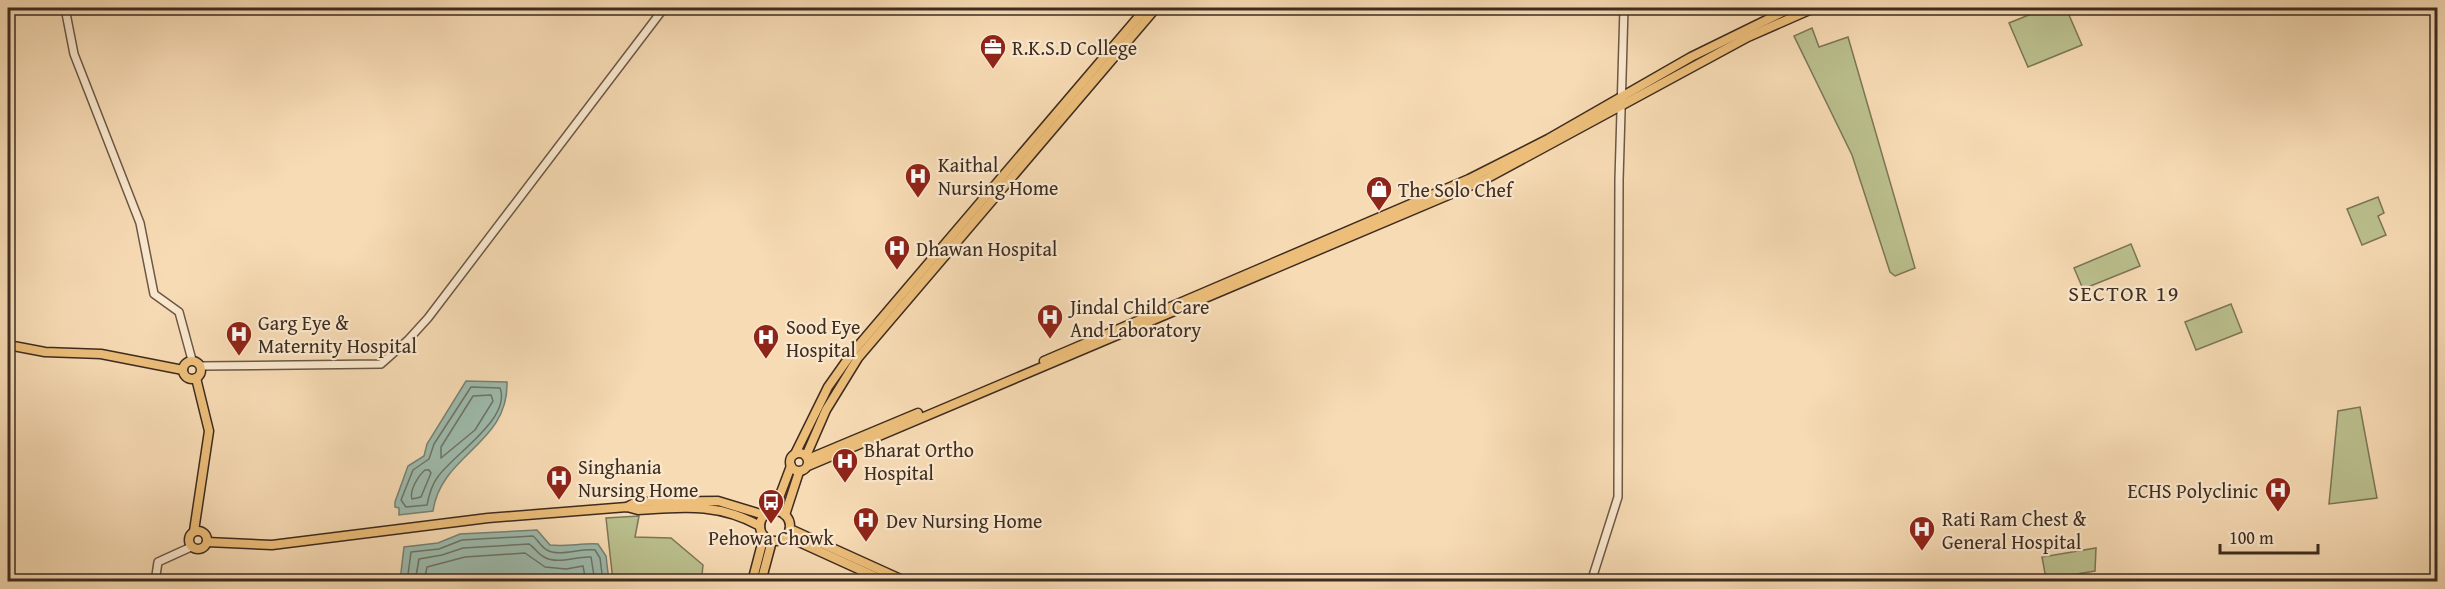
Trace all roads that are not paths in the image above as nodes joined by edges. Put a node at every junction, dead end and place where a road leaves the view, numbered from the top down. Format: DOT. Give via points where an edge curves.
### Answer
graph roads {
  1 [pos="65,8"];
  2 [pos="664,8"];
  3 [pos="1146,8"];
  4 [pos="1156,8"];
  5 [pos="1624,8"];
  6 [pos="1791,8"];
  7 [pos="1814,8"];
  8 [pos="1622,95"];
  9 [pos="1622,106"];
  10 [pos="8,345"];
  11 [pos="192,360"];
  12 [pos="201,366"];
  13 [pos="183,370"];
  14 [pos="196,378"];
  15 [pos="795,454"];
  16 [pos="807,460"];
  17 [pos="791,466"];
  18 [pos="799,472"];
  19 [pos="627,507"];
  20 [pos="774,511"];
  21 [pos="764,515"];
  22 [pos="785,515"];
  23 [pos="760,526"];
  24 [pos="194,531"];
  25 [pos="788,532"];
  26 [pos="768,538"];
  27 [pos="207,542"];
  28 [pos="191,547"];
  29 [pos="155,582"];
  30 [pos="752,582"];
  31 [pos="761,582"];
  32 [pos="886,582"];
  33 [pos="907,582"];
  34 [pos="1591,582"];
  1 -- 11 [label="street" via="74,54 140,223 154,294 179,312"];
  2 -- 12 [label="street" via="428,318 381,364"];
  3 -- 15 [label="main road" via="852,353 828,387"];
  4 -- 16 [label="main road" via="858,358 826,410"];
  5 -- 8 [label="street"];
  6 -- 8 [label="main road"];
  7 -- 9 [label="main road" via="1748,37"];
  8 -- 9 [label="street"];
  8 -- 16 [label="main road" via="1548,139 1468,179"];
  9 -- 16 [label="main road" via="1484,180"];
  9 -- 34 [label="street" via="1618,497"];
  10 -- 13 [label="main road" via="45,352 100,354"];
  11 -- 12 [label="main road"];
  11 -- 13 [label="main road"];
  12 -- 14 [label="main road"];
  13 -- 14 [label="main road" via="189,378"];
  14 -- 24 [label="main road" via="209,431"];
  15 -- 16 [label="main road"];
  15 -- 17 [label="main road" via="790,459"];
  16 -- 18 [label="main road"];
  17 -- 18 [label="main road"];
  17 -- 20 [label="main road"];
  18 -- 22 [label="main road"];
  19 -- 21 [label="main road" via="636,502 717,501"];
  19 -- 23 [label="main road" via="717,508"];
  19 -- 27 [label="main road" via="488,518 272,545"];
  20 -- 21 [label="main road"];
  20 -- 22 [label="main road"];
  21 -- 23 [label="main road"];
  22 -- 25 [label="main road"];
  23 -- 26 [label="main road"];
  24 -- 27 [label="main road" via="204,533"];
  24 -- 28 [label="main road" via="188,540"];
  25 -- 26 [label="main road"];
  25 -- 32 [label="main road"];
  25 -- 33 [label="main road"];
  26 -- 30 [label="main road"];
  26 -- 31 [label="main road"];
  27 -- 28 [label="main road" via="201,549"];
  28 -- 29 [label="street" via="158,562"];
}
